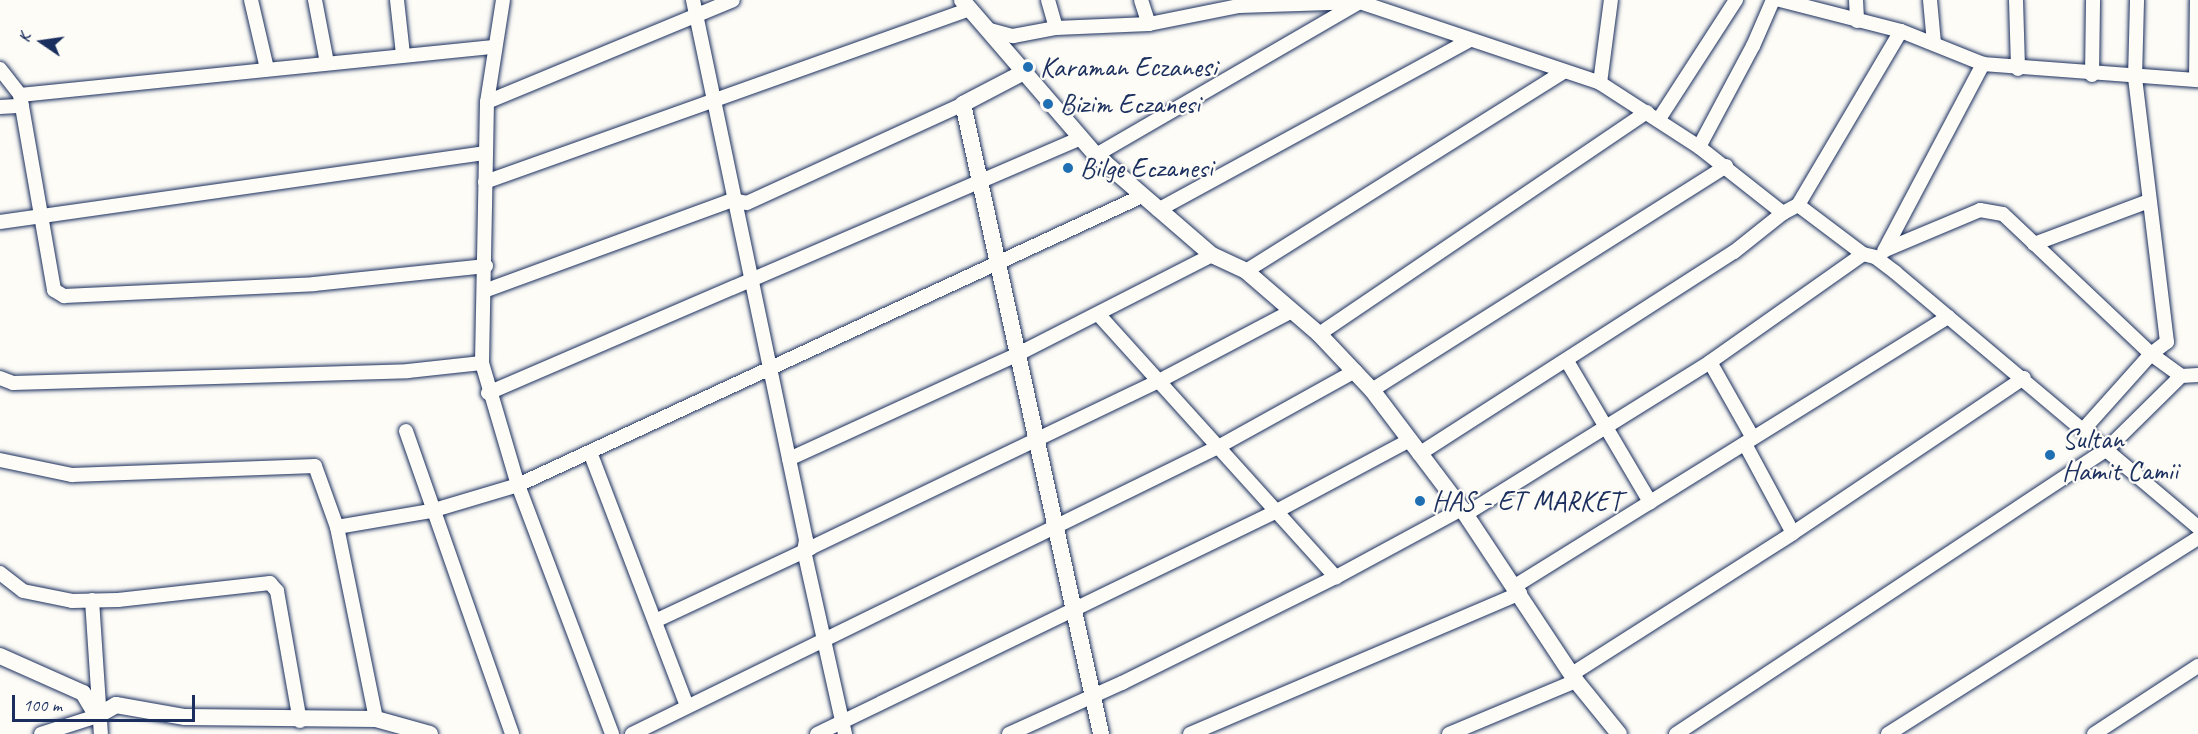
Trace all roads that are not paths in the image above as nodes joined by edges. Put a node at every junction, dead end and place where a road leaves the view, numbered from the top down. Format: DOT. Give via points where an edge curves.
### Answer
graph roads {
  1 [pos="251,0"];
  2 [pos="315,0"];
  3 [pos="397,0"];
  4 [pos="503,0"];
  5 [pos="733,0"];
  6 [pos="1048,0"];
  7 [pos="1141,0"];
  8 [pos="1323,0"];
  9 [pos="1611,0"];
  10 [pos="1736,0"];
  11 [pos="1780,0"];
  12 [pos="1856,0"];
  13 [pos="1930,0"];
  14 [pos="2016,0"];
  15 [pos="2093,0"];
  16 [pos="2137,0"];
  17 [pos="2197,0"];
  18 [pos="1362,1"];
  19 [pos="1238,3"];
  20 [pos="966,5"];
  21 [pos="694,7"];
  22 [pos="1857,21"];
  23 [pos="1149,24"];
  24 [pos="1056,28"];
  25 [pos="990,30"];
  26 [pos="1901,31"];
  27 [pos="1470,39"];
  28 [pos="1934,43"];
  29 [pos="494,47"];
  30 [pos="403,54"];
  31 [pos="327,63"];
  32 [pos="1983,64"];
  33 [pos="0,69"];
  34 [pos="267,69"];
  35 [pos="2018,69"];
  36 [pos="1026,71"];
  37 [pos="1563,72"];
  38 [pos="2092,75"];
  39 [pos="2135,78"];
  40 [pos="2197,80"];
  41 [pos="1600,83"];
  42 [pos="21,100"];
  43 [pos="487,102"];
  44 [pos="713,102"];
  45 [pos="963,104"];
  46 [pos="0,107"];
  47 [pos="1653,115"];
  48 [pos="1081,138"];
  49 [pos="1699,147"];
  50 [pos="484,153"];
  51 [pos="1095,155"];
  52 [pos="1726,166"];
  53 [pos="981,180"];
  54 [pos="484,182"];
  55 [pos="1142,196"];
  56 [pos="733,200"];
  57 [pos="2149,201"];
  58 [pos="1798,205"];
  59 [pos="1158,210"];
  60 [pos="1783,213"];
  61 [pos="41,217"];
  62 [pos="0,222"];
  63 [pos="2034,244"];
  64 [pos="1874,254"];
  65 [pos="1212,255"];
  66 [pos="999,265"];
  67 [pos="486,266"];
  68 [pos="1246,272"];
  69 [pos="750,282"];
  70 [pos="484,291"];
  71 [pos="1290,312"];
  72 [pos="1098,315"];
  73 [pos="1948,317"];
  74 [pos="1319,334"];
  75 [pos="1018,354"];
  76 [pos="2151,354"];
  77 [pos="1567,361"];
  78 [pos="1710,362"];
  79 [pos="482,363"];
  80 [pos="768,368"];
  81 [pos="1355,371"];
  82 [pos="2198,375"];
  83 [pos="2181,376"];
  84 [pos="0,378"];
  85 [pos="2024,378"];
  86 [pos="1159,381"];
  87 [pos="1372,390"];
  88 [pos="489,393"];
  89 [pos="1607,427"];
  90 [pos="2084,430"];
  91 [pos="406,431"];
  92 [pos="1036,441"];
  93 [pos="1749,441"];
  94 [pos="1218,447"];
  95 [pos="1413,447"];
  96 [pos="2107,449"];
  97 [pos="590,452"];
  98 [pos="789,459"];
  99 [pos="0,460"];
  100 [pos="518,485"];
  101 [pos="1650,502"];
  102 [pos="431,511"];
  103 [pos="1275,512"];
  104 [pos="1464,512"];
  105 [pos="1056,525"];
  106 [pos="337,527"];
  107 [pos="2198,527"];
  108 [pos="1793,533"];
  109 [pos="2198,538"];
  110 [pos="804,551"];
  111 [pos="0,573"];
  112 [pos="1336,577"];
  113 [pos="1517,590"];
  114 [pos="92,600"];
  115 [pos="1072,609"];
  116 [pos="655,621"];
  117 [pos="823,639"];
  118 [pos="0,656"];
  119 [pos="2198,666"];
  120 [pos="1574,677"];
  121 [pos="1092,697"];
  122 [pos="686,704"];
  123 [pos="97,716"];
  124 [pos="376,719"];
  125 [pos="300,721"];
  126 [pos="844,728"];
  127 [pos="400,731"];
  128 [pos="41,734"];
  129 [pos="101,734"];
  130 [pos="430,734"];
  131 [pos="512,734"];
  132 [pos="612,734"];
  133 [pos="632,734"];
  134 [pos="817,734"];
  135 [pos="1010,734"];
  136 [pos="1101,734"];
  137 [pos="1190,734"];
  138 [pos="1449,734"];
  139 [pos="1618,734"];
  140 [pos="1676,734"];
  141 [pos="1888,734"];
  142 [pos="2094,734"];
  1 -- 34 [label="street"];
  2 -- 31 [label="street"];
  3 -- 30 [label="street"];
  4 -- 29 [label="street"];
  5 -- 21 [label="street"];
  6 -- 24 [label="street"];
  7 -- 23 [label="street"];
  8 -- 18 [label="street"];
  8 -- 19 [label="street"];
  9 -- 41 [label="street"];
  10 -- 47 [label="street"];
  11 -- 22 [label="street"];
  11 -- 49 [label="street"];
  12 -- 22 [label="street"];
  13 -- 28 [label="street"];
  14 -- 35 [label="street"];
  15 -- 38 [label="street"];
  16 -- 39 [label="street"];
  17 -- 40 [label="street"];
  18 -- 27 [label="street"];
  18 -- 51 [label="street"];
  19 -- 23 [label="street"];
  20 -- 25 [label="street"];
  20 -- 44 [label="street"];
  21 -- 43 [label="street"];
  21 -- 44 [label="street"];
  22 -- 26 [label="street"];
  23 -- 24 [label="street"];
  24 -- 25 [label="street" via="1012,36"];
  25 -- 36 [label="street"];
  26 -- 28 [label="street"];
  26 -- 58 [label="street"];
  27 -- 37 [label="street"];
  27 -- 59 [label="street"];
  28 -- 32 [label="street"];
  29 -- 30 [label="street"];
  29 -- 43 [label="street"];
  30 -- 31 [label="street"];
  31 -- 34 [label="street"];
  32 -- 35 [label="street"];
  32 -- 64 [label="street"];
  33 -- 42 [label="street"];
  34 -- 42 [label="street"];
  35 -- 38 [label="street"];
  36 -- 45 [label="street"];
  36 -- 48 [label="street"];
  37 -- 41 [label="street"];
  37 -- 68 [label="street"];
  38 -- 39 [label="street"];
  39 -- 40 [label="street"];
  39 -- 57 [label="street"];
  41 -- 47 [label="street"];
  42 -- 46 [label="street"];
  42 -- 61 [label="street"];
  43 -- 50 [label="street"];
  44 -- 54 [label="street"];
  44 -- 56 [label="street"];
  45 -- 53 [label="street"];
  45 -- 56 [label="street" via="747,203"];
  47 -- 49 [label="street"];
  47 -- 74 [label="street"];
  48 -- 51 [label="street"];
  48 -- 53 [label="street"];
  49 -- 52 [label="street"];
  50 -- 54 [label="street"];
  50 -- 61 [label="street"];
  51 -- 55 [label="street"];
  52 -- 60 [label="street"];
  52 -- 87 [label="street"];
  53 -- 66 [label="street"];
  53 -- 69 [label="street"];
  54 -- 67 [label="street"];
  55 -- 59 [label="street"];
  55 -- 66 [label="street"];
  56 -- 69 [label="street"];
  56 -- 70 [label="street"];
  57 -- 63 [label="street"];
  57 -- 76 [label="street" via="2167,342"];
  58 -- 60 [label="street"];
  58 -- 64 [label="street"];
  59 -- 65 [label="street"];
  60 -- 77 [label="street" via="1734,252"];
  61 -- 62 [label="street"];
  61 -- 67 [label="street" via="54,290 64,296 314,284"];
  63 -- 64 [label="street" via="2003,214 1980,210"];
  63 -- 76 [label="street"];
  64 -- 73 [label="street"];
  64 -- 78 [label="street"];
  65 -- 68 [label="street"];
  65 -- 72 [label="street"];
  66 -- 75 [label="street"];
  66 -- 80 [label="street"];
  67 -- 70 [label="street"];
  68 -- 71 [label="street"];
  69 -- 80 [label="street"];
  69 -- 88 [label="street"];
  70 -- 79 [label="street"];
  71 -- 74 [label="street"];
  71 -- 86 [label="street"];
  72 -- 75 [label="street"];
  72 -- 86 [label="street"];
  73 -- 85 [label="street"];
  73 -- 93 [label="street"];
  74 -- 81 [label="street"];
  75 -- 92 [label="street"];
  75 -- 98 [label="street"];
  76 -- 83 [label="street"];
  76 -- 90 [label="street"];
  77 -- 89 [label="street"];
  77 -- 95 [label="street"];
  78 -- 89 [label="street"];
  78 -- 93 [label="street"];
  79 -- 84 [label="street" via="372,372 13,383"];
  79 -- 88 [label="street"];
  80 -- 97 [label="street"];
  80 -- 98 [label="street"];
  81 -- 87 [label="street"];
  81 -- 94 [label="street"];
  82 -- 83 [label="street"];
  83 -- 96 [label="street"];
  85 -- 90 [label="street"];
  85 -- 108 [label="street"];
  86 -- 92 [label="street"];
  86 -- 94 [label="street"];
  87 -- 95 [label="street"];
  88 -- 100 [label="street"];
  89 -- 101 [label="street"];
  89 -- 104 [label="street"];
  90 -- 96 [label="street"];
  91 -- 102 [label="street"];
  92 -- 105 [label="street"];
  92 -- 110 [label="street"];
  93 -- 101 [label="street"];
  93 -- 108 [label="street"];
  94 -- 103 [label="street"];
  94 -- 105 [label="street"];
  95 -- 103 [label="street"];
  95 -- 104 [label="street"];
  96 -- 107 [label="street"];
  96 -- 140 [label="street"];
  97 -- 100 [label="street"];
  97 -- 116 [label="street"];
  98 -- 110 [label="street" via="806,540"];
  99 -- 106 [label="street" via="72,475 315,466"];
  100 -- 102 [label="street"];
  100 -- 132 [label="street"];
  101 -- 113 [label="street"];
  102 -- 106 [label="street"];
  102 -- 131 [label="street"];
  103 -- 112 [label="street"];
  103 -- 115 [label="street"];
  104 -- 112 [label="street"];
  104 -- 113 [label="street"];
  105 -- 115 [label="street"];
  105 -- 117 [label="street"];
  106 -- 124 [label="street"];
  108 -- 120 [label="street"];
  109 -- 141 [label="street"];
  110 -- 116 [label="street"];
  110 -- 117 [label="street"];
  111 -- 114 [label="street" via="23,591 72,601"];
  112 -- 121 [label="street"];
  113 -- 120 [label="street"];
  113 -- 137 [label="street"];
  114 -- 123 [label="street"];
  114 -- 125 [label="street" via="270,583 278,591"];
  115 -- 121 [label="street"];
  115 -- 126 [label="street"];
  116 -- 122 [label="street"];
  117 -- 122 [label="street"];
  117 -- 126 [label="street"];
  118 -- 123 [label="street" via="83,693"];
  119 -- 142 [label="street"];
  120 -- 138 [label="street"];
  120 -- 139 [label="street"];
  121 -- 135 [label="street"];
  121 -- 136 [label="street"];
  122 -- 133 [label="street"];
  123 -- 125 [label="street" via="116,705 185,717"];
  123 -- 128 [label="street"];
  123 -- 129 [label="street"];
  124 -- 125 [label="street"];
  124 -- 127 [label="street"];
  126 -- 134 [label="street"];
  127 -- 130 [label="street"];
}
